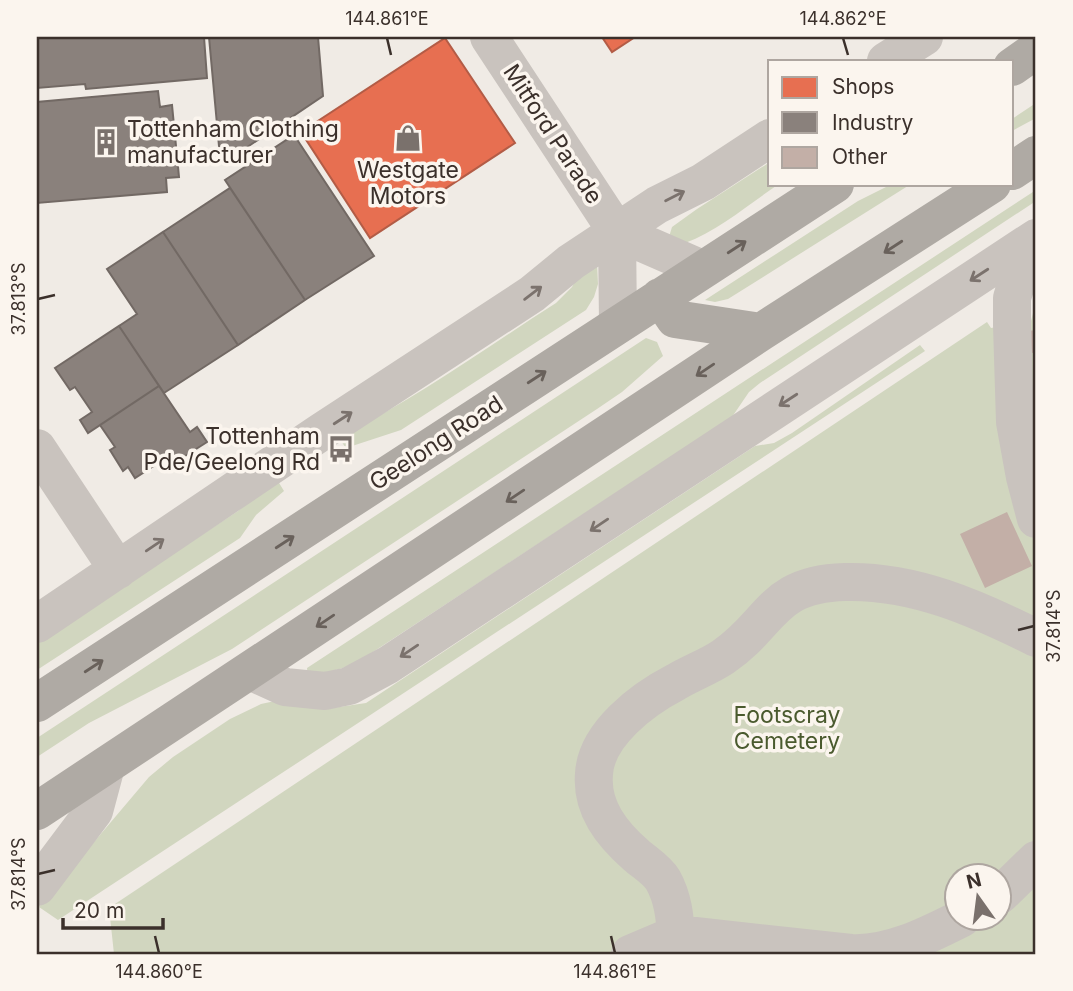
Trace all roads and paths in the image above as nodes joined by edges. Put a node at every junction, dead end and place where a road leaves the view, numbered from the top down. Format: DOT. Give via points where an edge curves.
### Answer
graph roads {
  1 [pos="489,37"];
  2 [pos="924,37"];
  3 [pos="1036,50"];
  4 [pos="888,60"];
  5 [pos="1014,66"];
  6 [pos="768,139"];
  7 [pos="1036,155"];
  8 [pos="1014,170"];
  9 [pos="832,186"];
  10 [pos="989,186"];
  11 [pos="617,232"];
  12 [pos="1032,241"];
  13 [pos="702,269"];
  14 [pos="660,297"];
  15 [pos="618,324"];
  16 [pos="761,332"];
  17 [pos="37,449"];
  18 [pos="1036,519"];
  19 [pos="118,570"];
  20 [pos="37,624"];
  21 [pos="1036,638"];
  22 [pos="250,671"];
  23 [pos="37,703"];
  24 [pos="106,766"];
  25 [pos="37,811"];
  26 [pos="1036,860"];
  27 [pos="1014,881"];
  28 [pos="37,887"];
  29 [pos="944,926"];
  30 [pos="676,937"];
  31 [pos="873,953"];
  32 [pos="630,954"];
  1 -- 11 [label="street, Mitford Parade"];
  2 -- 4 [label="street"];
  3 -- 5 [label="highway"];
  11 -- 6 [label="street, one-way"];
  7 -- 8 [label="highway"];
  13 -- 9 [label="highway, Geelong Road, one-way"];
  10 -- 16 [label="highway, one-way"];
  11 -- 13 [label="street"];
  11 -- 15 [label="street"];
  19 -- 11 [label="street, one-way" via="532,294"];
  12 -- 18 [label="street" via="1012,298 1012,326 1015,422"];
  12 -- 22 [label="street, one-way" via="349,686 325,691 285,687"];
  13 -- 14 [label="highway, Geelong Road"];
  14 -- 15 [label="highway, Geelong Road"];
  14 -- 16 [label="highway" via="675,319"];
  23 -- 15 [label="highway, Geelong Road, one-way"];
  16 -- 22 [label="highway, one-way"];
  17 -- 19 [label="street"];
  19 -- 20 [label="street"];
  21 -- 30 [label="street" via="912,588 871,582 817,585 781,599 726,656 672,684 638,709 602,746 594,768 594,787 609,828 664,882 674,911"];
  22 -- 24 [label="highway"];
  24 -- 25 [label="highway"];
  24 -- 28 [label="street" via="94,811"];
  26 -- 27 [label="street"];
  29 -- 31 [label="street"];
  30 -- 31 [label="street"];
  30 -- 32 [label="street"];
}
